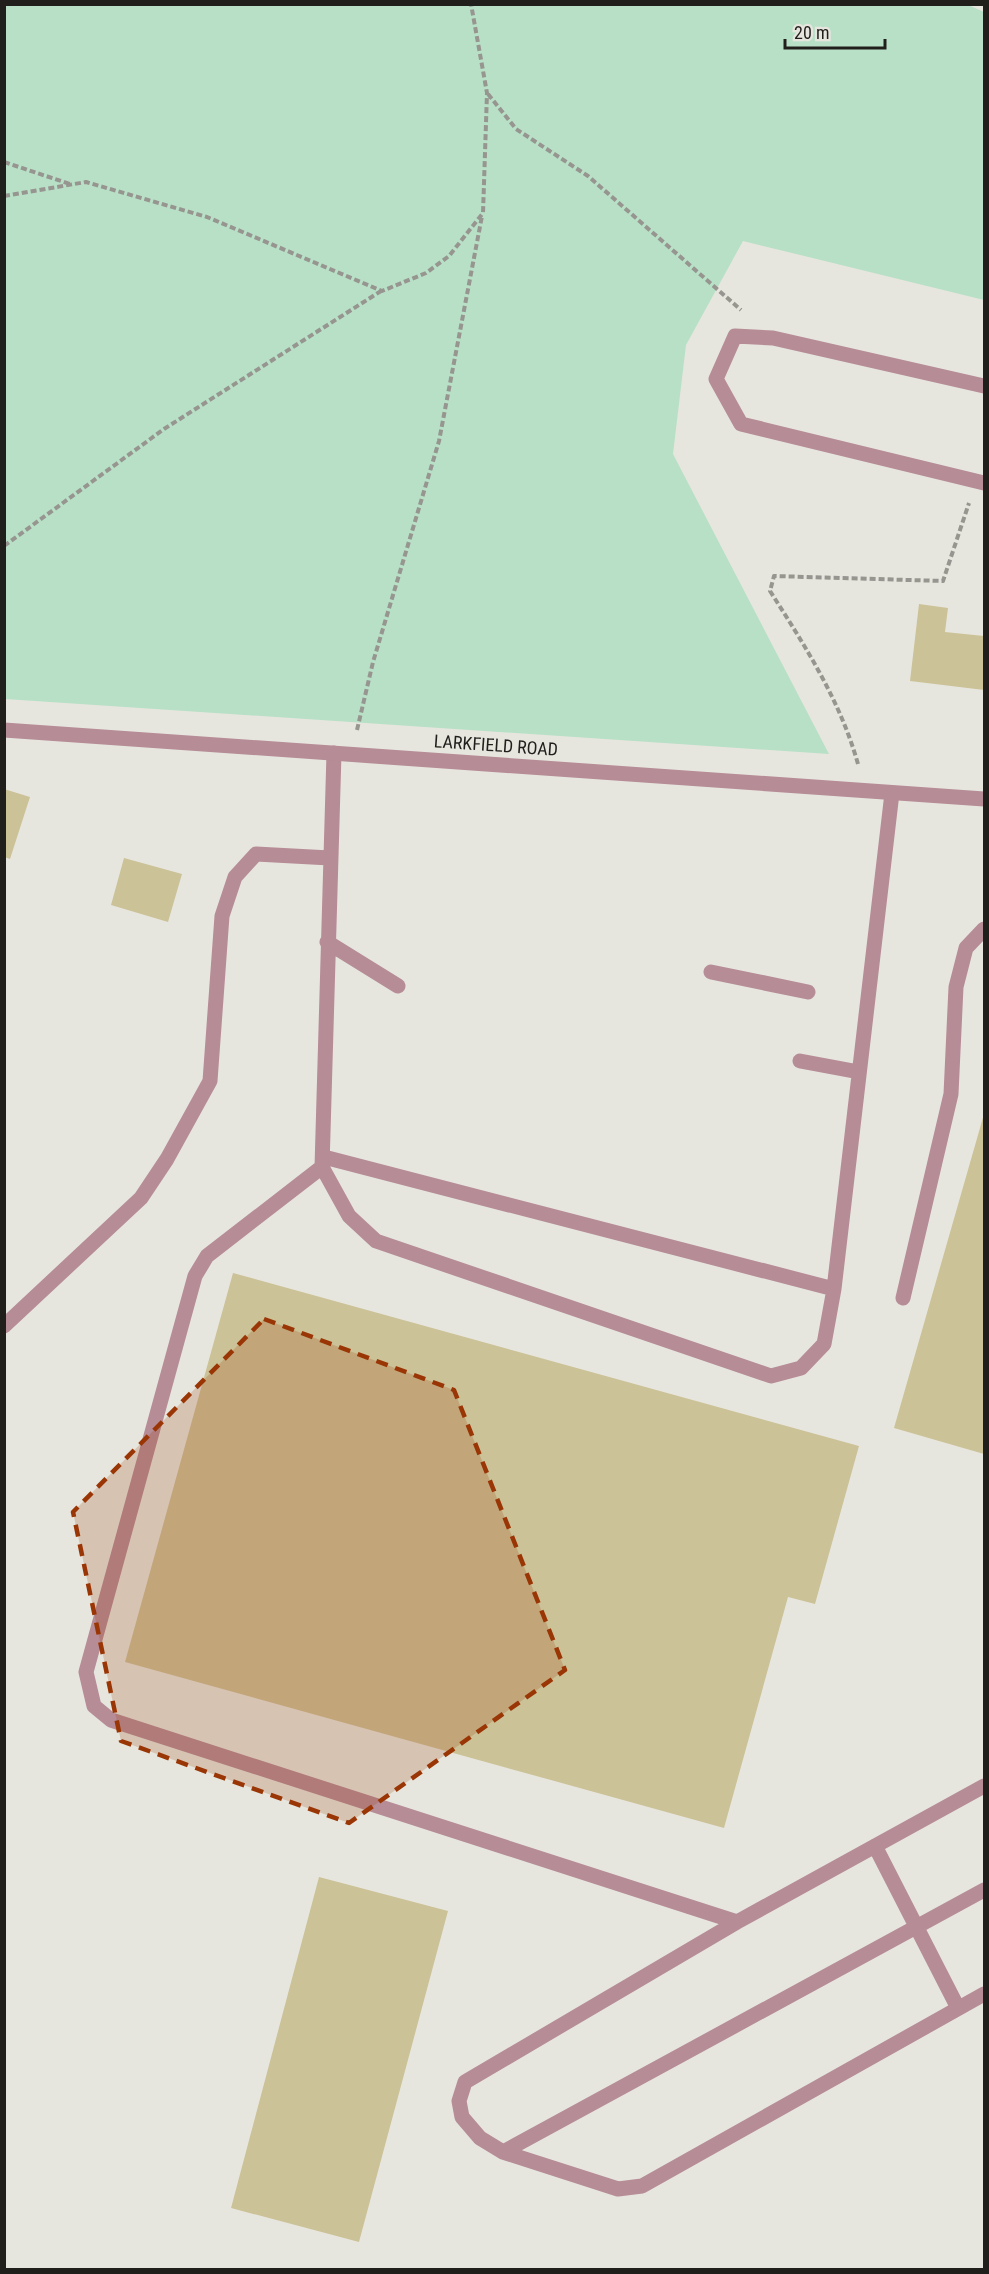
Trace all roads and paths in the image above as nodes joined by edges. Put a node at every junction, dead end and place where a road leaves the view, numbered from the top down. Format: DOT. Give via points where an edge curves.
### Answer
graph roads {
  1 [pos="471,4"];
  2 [pos="487,93"];
  3 [pos="4,162"];
  4 [pos="71,184"];
  5 [pos="4,196"];
  6 [pos="483,213"];
  7 [pos="382,291"];
  8 [pos="773,338"];
  9 [pos="984,386"];
  10 [pos="980,482"];
  11 [pos="4,546"];
  12 [pos="4,730"];
  13 [pos="334,753"];
  14 [pos="352,754"];
  15 [pos="865,791"];
  16 [pos="892,793"];
  17 [pos="984,799"];
  18 [pos="330,858"];
  19 [pos="984,929"];
  20 [pos="327,942"];
  21 [pos="711,972"];
  22 [pos="398,986"];
  23 [pos="808,992"];
  24 [pos="800,1061"];
  25 [pos="860,1072"];
  26 [pos="323,1162"];
  27 [pos="834,1289"];
  28 [pos="903,1298"];
  29 [pos="4,1326"];
  30 [pos="984,1786"];
  31 [pos="876,1846"];
  32 [pos="984,1890"];
  33 [pos="737,1922"];
  34 [pos="916,1926"];
  35 [pos="984,1994"];
  36 [pos="958,2008"];
  37 [pos="503,2152"];
  1 -- 2 [label="path"];
  2 -- 6 [label="path"];
  2 -- 8 [label="path" via="516,129 588,176"];
  3 -- 4 [label="path"];
  4 -- 5 [label="path"];
  4 -- 7 [label="path" via="86,182 207,218"];
  6 -- 7 [label="path" via="448,256 407,283"];
  6 -- 14 [label="path" via="439,441 374,662"];
  7 -- 11 [label="path" via="164,429"];
  8 -- 9 [label="street"];
  8 -- 10 [label="street" via="735,336 716,379 741,424"];
  10 -- 15 [label="path" via="943,581 774,576 770,591 819,668 851,742"];
  12 -- 13 [label="street, LARKFIELD ROAD"];
  13 -- 14 [label="street, LARKFIELD ROAD"];
  13 -- 18 [label="street"];
  14 -- 15 [label="street, LARKFIELD ROAD"];
  15 -- 16 [label="street, LARKFIELD ROAD"];
  16 -- 17 [label="street, LARKFIELD ROAD"];
  16 -- 25 [label="street"];
  18 -- 20 [label="street"];
  18 -- 29 [label="street" via="256,854 235,877 222,916 210,1081 141,1198"];
  19 -- 28 [label="street" via="966,948 956,987 951,1094"];
  20 -- 22 [label="street"];
  20 -- 26 [label="street"];
  21 -- 23 [label="street"];
  24 -- 25 [label="street"];
  25 -- 27 [label="street"];
  26 -- 27 [label="street"];
  26 -- 27 [label="street" via="349,1216 376,1241 771,1376 801,1368 824,1344"];
  26 -- 33 [label="street" via="207,1256 195,1276 86,1672 94,1706 111,1720"];
  30 -- 31 [label="street"];
  31 -- 33 [label="street"];
  31 -- 34 [label="street"];
  32 -- 34 [label="street"];
  33 -- 37 [label="street" via="465,2082 459,2101 462,2117 480,2138"];
  34 -- 36 [label="street"];
  34 -- 37 [label="street"];
  35 -- 36 [label="street"];
  36 -- 37 [label="street" via="642,2186 618,2189"];
}
